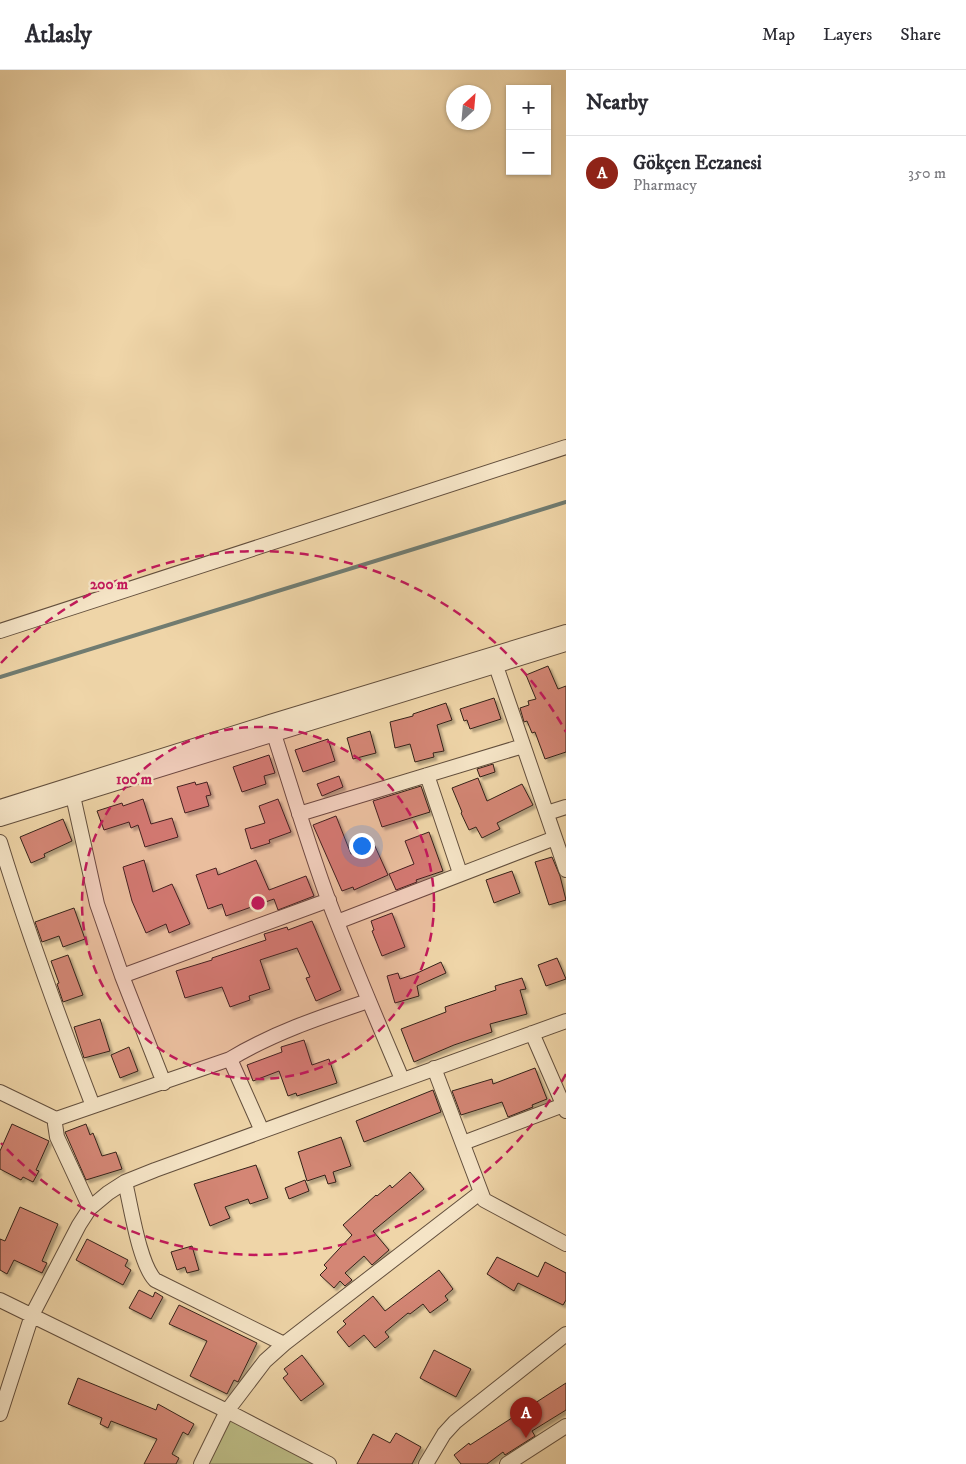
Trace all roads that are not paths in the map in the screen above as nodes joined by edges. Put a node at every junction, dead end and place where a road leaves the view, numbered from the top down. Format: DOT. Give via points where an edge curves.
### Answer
graph roads {
  1 [pos="566,447"];
  2 [pos="0,631"];
  3 [pos="565,644"];
  4 [pos="496,666"];
  5 [pos="272,728"];
  6 [pos="523,746"];
  7 [pos="427,775"];
  8 [pos="73,796"];
  9 [pos="0,807"];
  10 [pos="566,807"];
  11 [pos="547,813"];
  12 [pos="299,814"];
  13 [pos="0,819"];
  14 [pos="555,838"];
  15 [pos="0,842"];
  16 [pos="566,870"];
  17 [pos="460,873"];
  18 [pos="328,900"];
  19 [pos="337,922"];
  20 [pos="122,976"];
  21 [pos="368,1001"];
  22 [pos="566,1021"];
  23 [pos="532,1033"];
  24 [pos="230,1060"];
  25 [pos="434,1068"];
  26 [pos="402,1079"];
  27 [pos="164,1083"];
  28 [pos="0,1092"];
  29 [pos="94,1106"];
  30 [pos="565,1107"];
  31 [pos="56,1119"];
  32 [pos="262,1131"];
  33 [pos="462,1143"];
  34 [pos="126,1182"];
  35 [pos="481,1192"];
  36 [pos="90,1208"];
  37 [pos="566,1244"];
  38 [pos="0,1300"];
  39 [pos="32,1315"];
  40 [pos="566,1334"];
  41 [pos="284,1344"];
  42 [pos="227,1411"];
  43 [pos="0,1414"];
  44 [pos="566,1426"];
  45 [pos="201,1464"];
  46 [pos="329,1464"];
  47 [pos="426,1464"];
  48 [pos="507,1464"];
  1 -- 2 [label="street"];
  3 -- 4 [label="street"];
  3 -- 5 [label="street"];
  4 -- 5 [label="street"];
  4 -- 6 [label="street"];
  5 -- 8 [label="street"];
  5 -- 9 [label="street"];
  5 -- 12 [label="street"];
  6 -- 7 [label="street"];
  6 -- 11 [label="street"];
  7 -- 12 [label="street"];
  7 -- 17 [label="street"];
  8 -- 13 [label="street"];
  8 -- 20 [label="street" via="97,904"];
  10 -- 11 [label="street"];
  11 -- 14 [label="street"];
  12 -- 18 [label="street"];
  14 -- 16 [label="street"];
  14 -- 17 [label="street"];
  15 -- 29 [label="street" via="51,999"];
  17 -- 19 [label="street"];
  18 -- 19 [label="street"];
  18 -- 20 [label="street"];
  19 -- 21 [label="street"];
  20 -- 27 [label="street"];
  21 -- 24 [label="street" via="304,1023 248,1048"];
  21 -- 26 [label="street"];
  22 -- 23 [label="street"];
  23 -- 25 [label="street"];
  23 -- 30 [label="street"];
  24 -- 27 [label="street"];
  24 -- 32 [label="street"];
  25 -- 26 [label="street"];
  25 -- 33 [label="street"];
  26 -- 32 [label="street"];
  27 -- 29 [label="street"];
  28 -- 31 [label="street"];
  29 -- 31 [label="street"];
  30 -- 33 [label="street"];
  31 -- 36 [label="street" via="57,1137"];
  32 -- 34 [label="street"];
  33 -- 35 [label="street"];
  34 -- 36 [label="street"];
  34 -- 41 [label="street" via="150,1275"];
  35 -- 37 [label="street" via="484,1200"];
  35 -- 41 [label="street"];
  36 -- 39 [label="street"];
  38 -- 39 [label="street"];
  39 -- 42 [label="street"];
  39 -- 43 [label="street"];
  40 -- 47 [label="street" via="455,1422"];
  41 -- 42 [label="street" via="265,1361"];
  42 -- 45 [label="street"];
  42 -- 46 [label="street"];
  44 -- 48 [label="street"];
}
